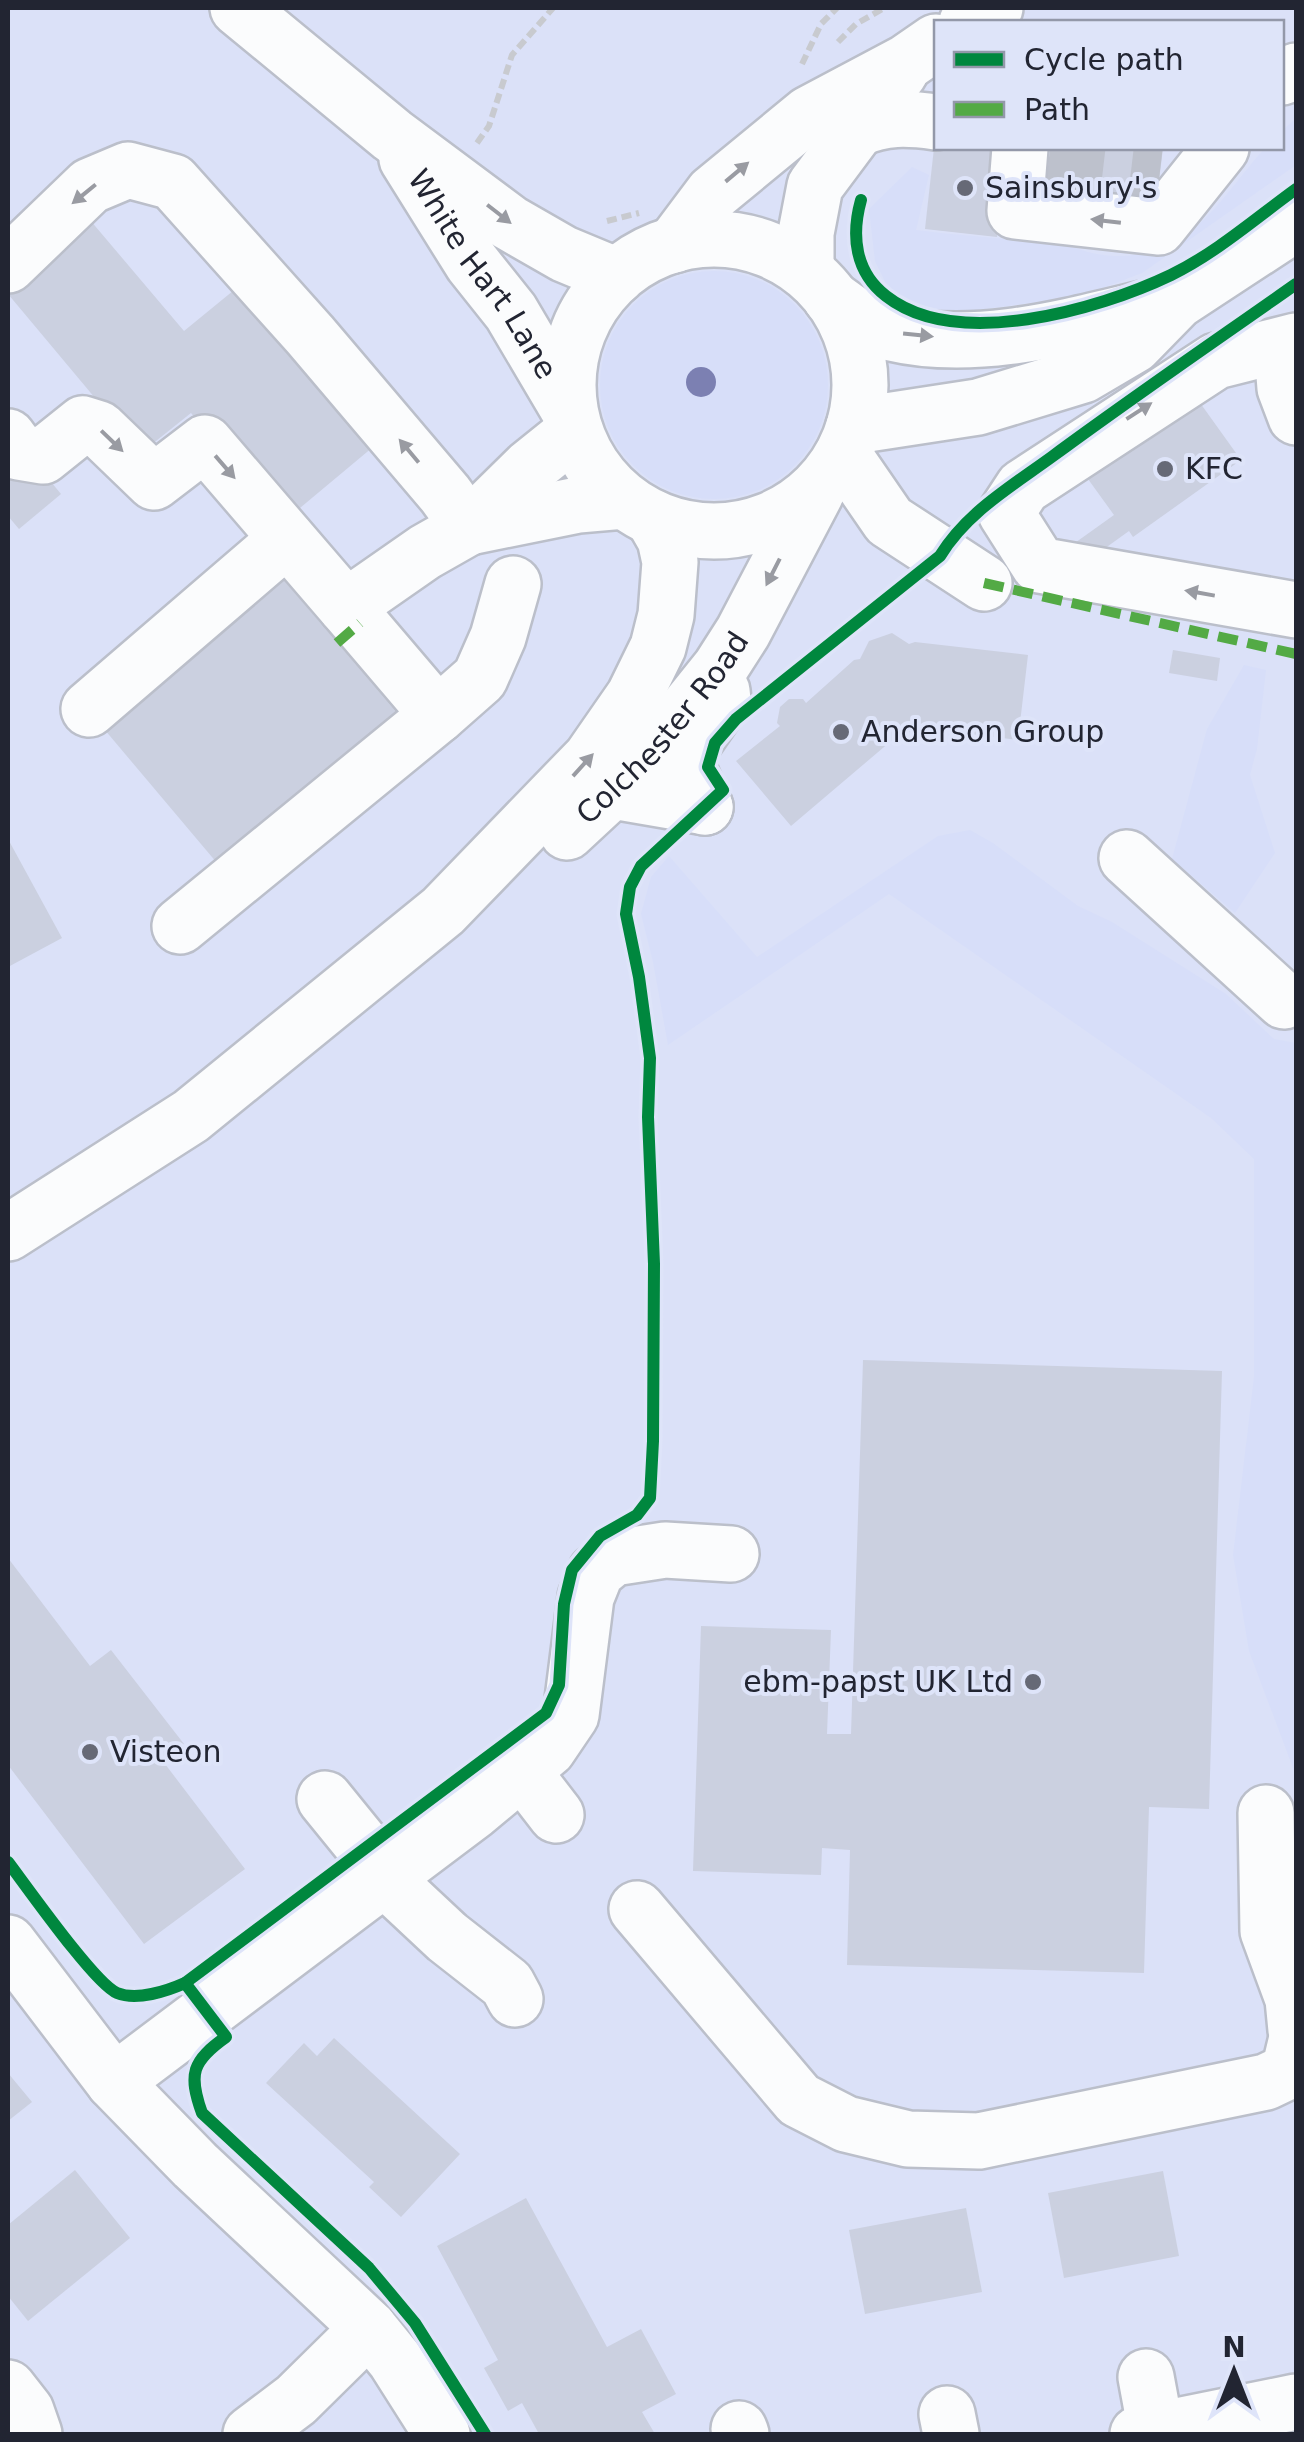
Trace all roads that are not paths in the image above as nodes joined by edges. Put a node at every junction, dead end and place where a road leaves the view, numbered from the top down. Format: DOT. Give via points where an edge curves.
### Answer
graph roads {
  1 [pos="238,8"];
  2 [pos="996,8"];
  3 [pos="971,20"];
  4 [pos="922,52"];
  5 [pos="929,122"];
  6 [pos="857,129"];
  7 [pos="392,135"];
  8 [pos="1208,150"];
  9 [pos="1219,150"];
  10 [pos="1036,159"];
  11 [pos="1169,174"];
  12 [pos="1296,223"];
  13 [pos="663,224"];
  14 [pos="8,265"];
  15 [pos="617,276"];
  16 [pos="818,285"];
  17 [pos="1177,301"];
  18 [pos="1296,343"];
  19 [pos="1296,417"];
  20 [pos="572,421"];
  21 [pos="8,437"];
  22 [pos="839,456"];
  23 [pos="638,509"];
  24 [pos="469,527"];
  25 [pos="288,540"];
  26 [pos="984,583"];
  27 [pos="513,584"];
  28 [pos="346,606"];
  29 [pos="1296,610"];
  30 [pos="720,668"];
  31 [pos="90,709"];
  32 [pos="438,715"];
  33 [pos="612,791"];
  34 [pos="1128,858"];
  35 [pos="442,911"];
  36 [pos="180,926"];
  37 [pos="1284,1001"];
  38 [pos="8,1233"];
  39 [pos="731,1554"];
  40 [pos="522,1771"];
  41 [pos="326,1799"];
  42 [pos="1266,1814"];
  43 [pos="556,1816"];
  44 [pos="384,1878"];
  45 [pos="637,1909"];
  46 [pos="8,1943"];
  47 [pos="515,1999"];
  48 [pos="1296,2030"];
  49 [pos="1296,2042"];
  50 [pos="114,2082"];
  51 [pos="369,2328"];
  52 [pos="1146,2377"];
  53 [pos="1296,2402"];
  54 [pos="1147,2433"];
  55 [pos="251,2434"];
  56 [pos="442,2434"];
  1 -- 7 [label="main road, White Hart Lane"];
  2 -- 3 [label="main road"];
  4 -- 5 [label="main road"];
  4 -- 6 [label="main road"];
  13 -- 4 [label="main road, one-way" via="713,193 809,114"];
  5 -- 6 [label="main road" via="878,120"];
  6 -- 16 [label="main road" via="815,186 806,233"];
  7 -- 15 [label="main road, White Hart Lane, one-way" via="510,223"];
  7 -- 20 [label="main road, White Hart Lane" via="472,264 511,312"];
  8 -- 11 [label="main road"];
  9 -- 10 [label="main road, one-way" via="1158,227 1015,211"];
  12 -- 17 [label="main road"];
  13 -- 15 [label="main road" via="652,253"];
  13 -- 16 [label="main road" via="773,252"];
  24 -- 14 [label="main road, one-way" via="173,182 128,170 90,186"];
  15 -- 20 [label="main road" via="588,310 575,339 568,370"];
  16 -- 17 [label="main road, one-way" via="864,321 890,332 960,339 1045,330"];
  16 -- 22 [label="main road" via="849,330 857,355 860,387"];
  17 -- 22 [label="main road" via="1134,345 1083,375"];
  18 -- 19 [label="main road" via="1282,363"];
  29 -- 18 [label="main road, one-way" via="1040,565 1006,513 1023,487 1216,361"];
  20 -- 23 [label="main road" via="596,472"];
  20 -- 24 [label="main road"];
  21 -- 25 [label="main road, one-way" via="19,452 43,456 83,424 100,429 154,482 204,443"];
  22 -- 23 [label="main road" via="780,516 743,529 695,530"];
  22 -- 26 [label="main road" via="888,521"];
  22 -- 30 [label="main road, Colchester Road, one-way"];
  23 -- 24 [label="main road" via="578,504"];
  35 -- 23 [label="main road, Colchester Road, one-way" via="591,758 651,666 666,615 670,562 665,540"];
  24 -- 28 [label="main road"];
  25 -- 28 [label="main road"];
  25 -- 31 [label="main road"];
  27 -- 32 [label="main road" via="480,678"];
  28 -- 32 [label="main road"];
  30 -- 33 [label="main road, Colchester Road"];
  30 -- 33 [label="main road" via="723,700 687,752 705,807"];
  32 -- 36 [label="main road"];
  33 -- 35 [label="main road, Colchester Road" via="543,855"];
  34 -- 37 [label="main road"];
  35 -- 38 [label="main road, Colchester Road" via="191,1116"];
  39 -- 40 [label="main road" via="665,1550 612,1558 596,1572 586,1596 571,1715 548,1749"];
  40 -- 43 [label="main road"];
  40 -- 44 [label="main road"];
  41 -- 44 [label="main road"];
  42 -- 48 [label="main road" via="1268,1931"];
  44 -- 47 [label="main road" via="507,1984"];
  44 -- 50 [label="main road"];
  45 -- 49 [label="main road" via="799,2100 846,2124 908,2139 980,2140 1266,2082 1289,2071"];
  46 -- 50 [label="main road"];
  50 -- 51 [label="main road"];
  51 -- 55 [label="main road"];
  51 -- 56 [label="main road"];
  52 -- 54 [label="main road"];
  53 -- 54 [label="main road"];
}
